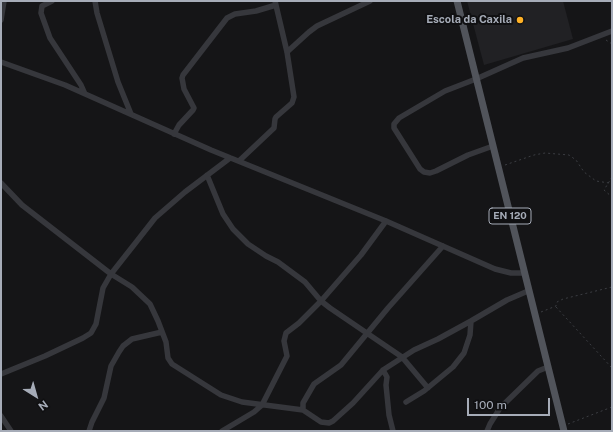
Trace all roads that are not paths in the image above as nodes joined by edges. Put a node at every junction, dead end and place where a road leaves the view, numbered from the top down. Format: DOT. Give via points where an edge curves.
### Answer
graph roads {
  1 [pos="4,1"];
  2 [pos="52,1"];
  3 [pos="95,1"];
  4 [pos="370,1"];
  5 [pos="457,1"];
  6 [pos="276,3"];
  7 [pos="1,20"];
  8 [pos="612,31"];
  9 [pos="287,52"];
  10 [pos="1,62"];
  11 [pos="476,79"];
  12 [pos="85,94"];
  13 [pos="131,114"];
  14 [pos="174,134"];
  15 [pos="493,146"];
  16 [pos="230,158"];
  17 [pos="239,161"];
  18 [pos="207,175"];
  19 [pos="1,183"];
  20 [pos="386,220"];
  21 [pos="443,246"];
  22 [pos="524,273"];
  23 [pos="111,274"];
  24 [pos="528,291"];
  25 [pos="321,301"];
  26 [pos="471,321"];
  27 [pos="162,332"];
  28 [pos="367,333"];
  29 [pos="402,357"];
  30 [pos="548,367"];
  31 [pos="383,370"];
  32 [pos="1,374"];
  33 [pos="428,388"];
  34 [pos="406,402"];
  35 [pos="262,405"];
  36 [pos="303,410"];
  37 [pos="1,416"];
  38 [pos="563,429"];
  39 [pos="11,431"];
  40 [pos="89,431"];
  41 [pos="222,431"];
  42 [pos="393,431"];
  43 [pos="487,431"];
  1 -- 7 [label="street"];
  2 -- 12 [label="street" via="42,6 41,13 50,38"];
  3 -- 13 [label="street" via="118,82"];
  4 -- 9 [label="street" via="317,26"];
  5 -- 11 [label="main road, EN 120"];
  6 -- 9 [label="street"];
  6 -- 14 [label="street" via="227,18 183,75 184,89 194,108"];
  8 -- 11 [label="street" via="568,48 523,58"];
  9 -- 17 [label="street" via="294,97 292,103 276,117 274,128"];
  10 -- 12 [label="street"];
  11 -- 15 [label="main road, EN 120"];
  11 -- 15 [label="street" via="445,91 399,118 394,128 424,172 436,171"];
  12 -- 13 [label="street"];
  13 -- 14 [label="street"];
  14 -- 16 [label="street"];
  15 -- 22 [label="main road, EN 120"];
  16 -- 17 [label="street"];
  16 -- 18 [label="street"];
  17 -- 20 [label="street"];
  18 -- 23 [label="street" via="155,218"];
  18 -- 25 [label="street" via="223,214 233,229 248,244 305,282"];
  19 -- 23 [label="street" via="22,205"];
  20 -- 21 [label="street"];
  20 -- 25 [label="street" via="361,255"];
  21 -- 22 [label="street" via="495,269"];
  21 -- 28 [label="street"];
  22 -- 24 [label="main road, EN 120"];
  23 -- 27 [label="street" via="132,287 150,304"];
  23 -- 32 [label="street" via="104,288 96,324 91,333"];
  24 -- 26 [label="street"];
  24 -- 30 [label="main road, EN 120"];
  25 -- 28 [label="street"];
  25 -- 35 [label="street" via="285,336 287,356"];
  26 -- 29 [label="street"];
  26 -- 33 [label="street" via="470,335 464,353 453,368"];
  27 -- 35 [label="street" via="168,358 172,364 221,395"];
  27 -- 40 [label="street" via="132,340 123,346 111,366 104,398"];
  28 -- 29 [label="street"];
  28 -- 36 [label="street" via="338,368 314,384 303,403"];
  29 -- 31 [label="street"];
  29 -- 33 [label="street"];
  30 -- 38 [label="main road, EN 120"];
  30 -- 43 [label="street" via="538,371 500,408"];
  31 -- 36 [label="street" via="331,423 321,422"];
  31 -- 42 [label="street" via="388,377 386,385"];
  33 -- 34 [label="street"];
  35 -- 36 [label="street"];
  35 -- 41 [label="street"];
  37 -- 39 [label="street"];
}
